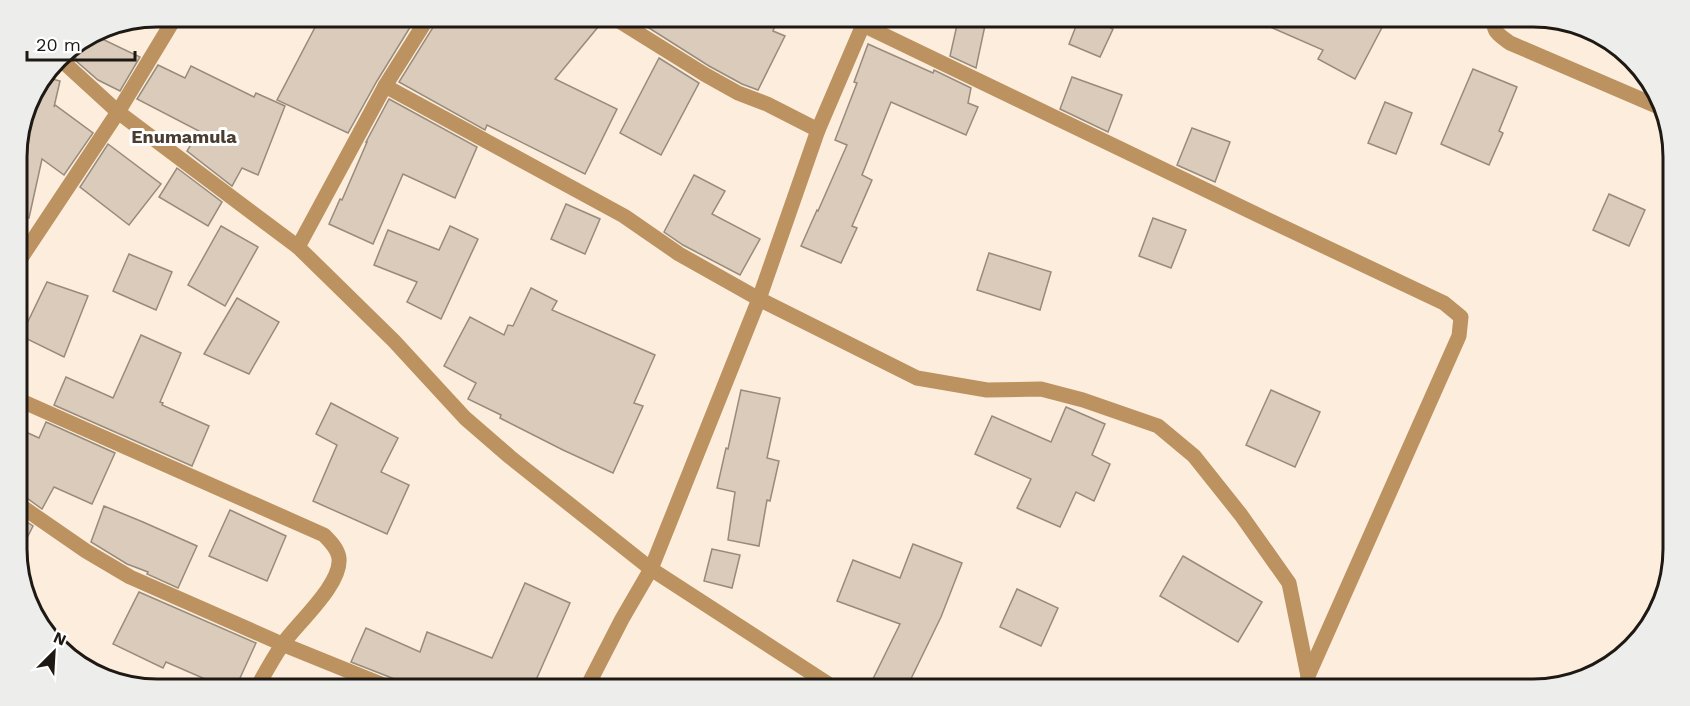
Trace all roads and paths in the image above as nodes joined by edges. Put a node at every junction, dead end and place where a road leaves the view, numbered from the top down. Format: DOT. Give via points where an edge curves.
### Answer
graph roads {
  1 [pos="169,27"];
  2 [pos="422,27"];
  3 [pos="629,27"];
  4 [pos="861,27"];
  5 [pos="876,27"];
  6 [pos="1494,27"];
  7 [pos="66,64"];
  8 [pos="385,86"];
  9 [pos="1651,104"];
  10 [pos="118,112"];
  11 [pos="818,130"];
  12 [pos="298,247"];
  13 [pos="27,249"];
  14 [pos="759,299"];
  15 [pos="27,403"];
  16 [pos="27,510"];
  17 [pos="651,569"];
  18 [pos="282,644"];
  19 [pos="262,679"];
  20 [pos="368,679"];
  21 [pos="591,679"];
  22 [pos="821,679"];
  23 [pos="1307,679"];
  24 [pos="1310,679"];
  1 -- 10 [label="street"];
  2 -- 8 [label="street"];
  3 -- 11 [label="street" via="738,93"];
  4 -- 11 [label="street"];
  5 -- 24 [label="street" via="1444,303 1461,317 1459,336"];
  6 -- 9 [label="street" via="1510,43"];
  7 -- 10 [label="street"];
  8 -- 12 [label="street"];
  8 -- 14 [label="street" via="624,216 679,254"];
  10 -- 12 [label="street"];
  10 -- 13 [label="street"];
  11 -- 14 [label="street"];
  12 -- 17 [label="street" via="394,341 465,418"];
  14 -- 17 [label="street"];
  14 -- 23 [label="street" via="917,378 987,390 1041,389 1158,426 1194,456 1289,583"];
  15 -- 18 [label="street" via="324,534 339,558 336,574 328,590"];
  16 -- 18 [label="street" via="130,577"];
  17 -- 21 [label="street"];
  17 -- 22 [label="street"];
  18 -- 19 [label="street"];
  18 -- 20 [label="street"];
}
